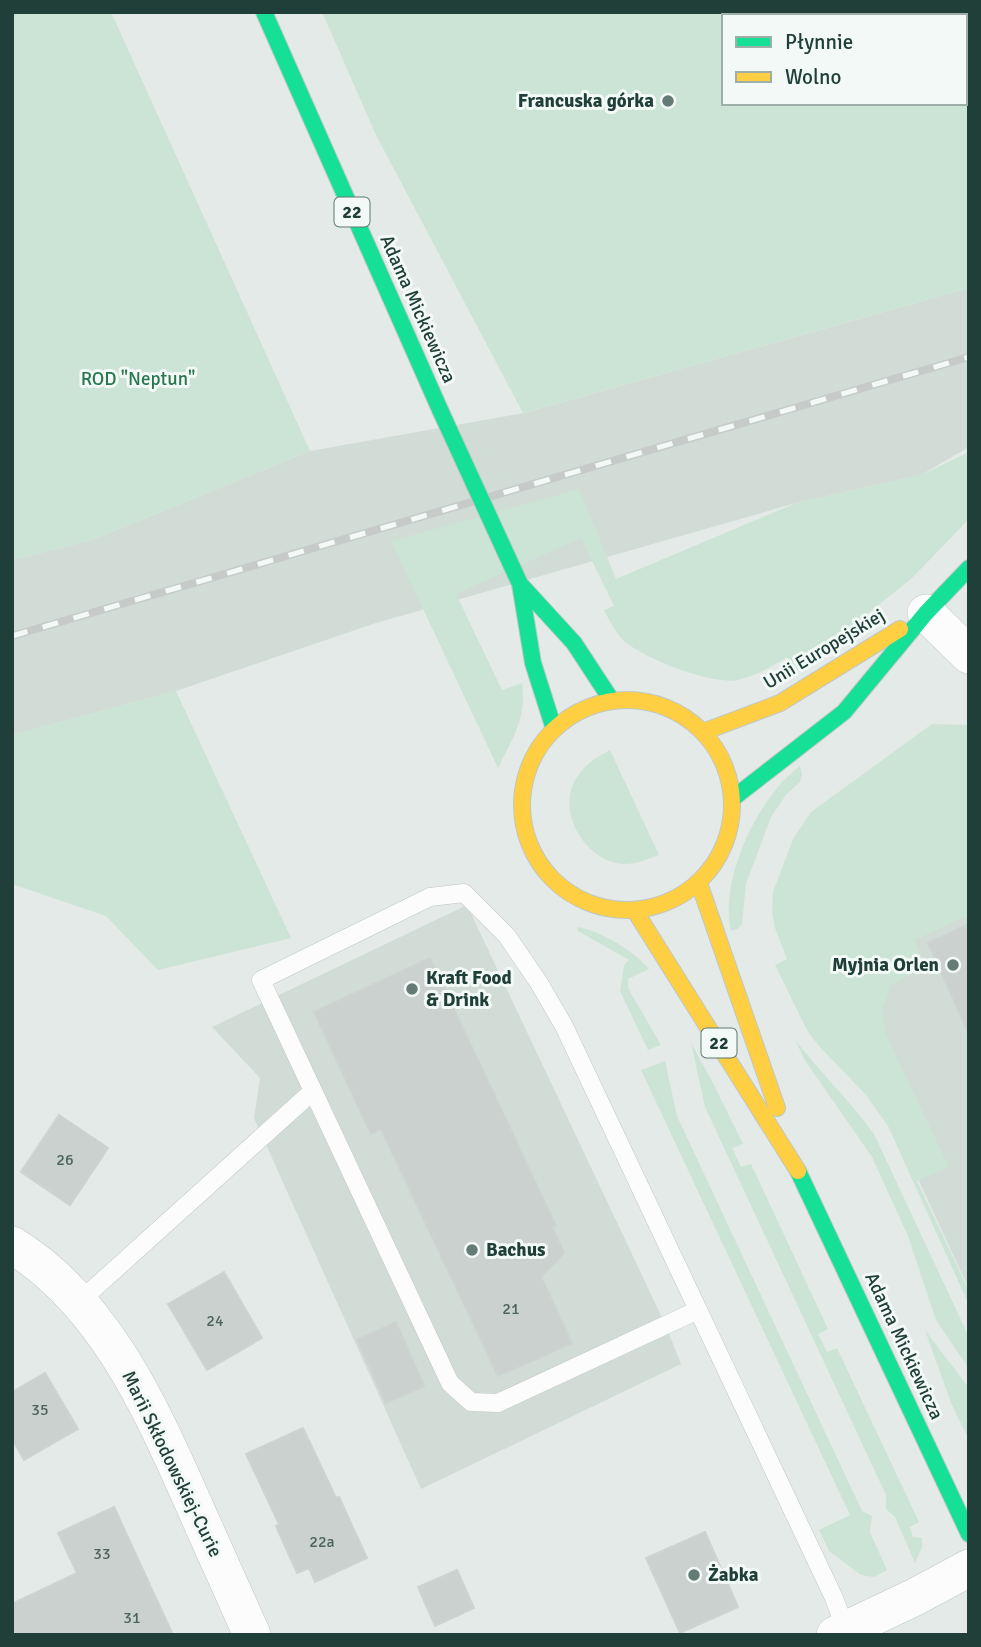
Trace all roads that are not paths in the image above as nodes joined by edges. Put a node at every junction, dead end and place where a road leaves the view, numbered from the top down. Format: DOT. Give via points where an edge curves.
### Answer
graph roads {
  1 [pos="264,12"];
  2 [pos="969,568"];
  3 [pos="520,584"];
  4 [pos="926,613"];
  5 [pos="969,655"];
  6 [pos="612,701"];
  7 [pos="554,729"];
  8 [pos="703,732"];
  9 [pos="732,799"];
  10 [pos="699,883"];
  11 [pos="635,911"];
  12 [pos="313,1091"];
  13 [pos="801,1176"];
  14 [pos="12,1245"];
  15 [pos="79,1301"];
  16 [pos="698,1310"];
  17 [pos="969,1534"];
  18 [pos="969,1568"];
  19 [pos="840,1632"];
  20 [pos="252,1635"];
  1 -- 3 [label="main road, Adama Mickiewicza / 22, bridge"];
  2 -- 4 [label="main road, Unii Europejskiej"];
  3 -- 6 [label="main road, Adama Mickiewicza / 22" via="575,643"];
  3 -- 7 [label="main road, Adama Mickiewicza / 22" via="533,663"];
  4 -- 5 [label="street"];
  4 -- 8 [label="main road, Unii Europejskiej" via="780,703"];
  4 -- 9 [label="main road, Unii Europejskiej" via="845,712"];
  6 -- 7 [label="main road" via="580,710"];
  6 -- 8 [label="main road" via="661,705"];
  7 -- 11 [label="main road" via="535,755 524,785 522,817 531,848 549,875 573,896 603,908"];
  8 -- 9 [label="main road" via="724,763"];
  9 -- 10 [label="main road" via="725,845"];
  10 -- 11 [label="main road" via="669,902"];
  10 -- 13 [label="main road, Adama Mickiewicza / 22"];
  11 -- 13 [label="main road, Adama Mickiewicza / 22"];
  12 -- 15 [label="lane"];
  12 -- 16 [label="lane" via="450,1383 471,1402 498,1403"];
  12 -- 16 [label="lane" via="261,980 430,897 464,893 507,936 564,1026"];
  13 -- 17 [label="main road, Adama Mickiewicza / 22"];
  14 -- 15 [label="street, Marii Skłodowskiej-Curie"];
  15 -- 20 [label="street, Marii Skłodowskiej-Curie" via="106,1336 157,1423"];
  16 -- 19 [label="lane" via="834,1598"];
  18 -- 19 [label="street"];
}
